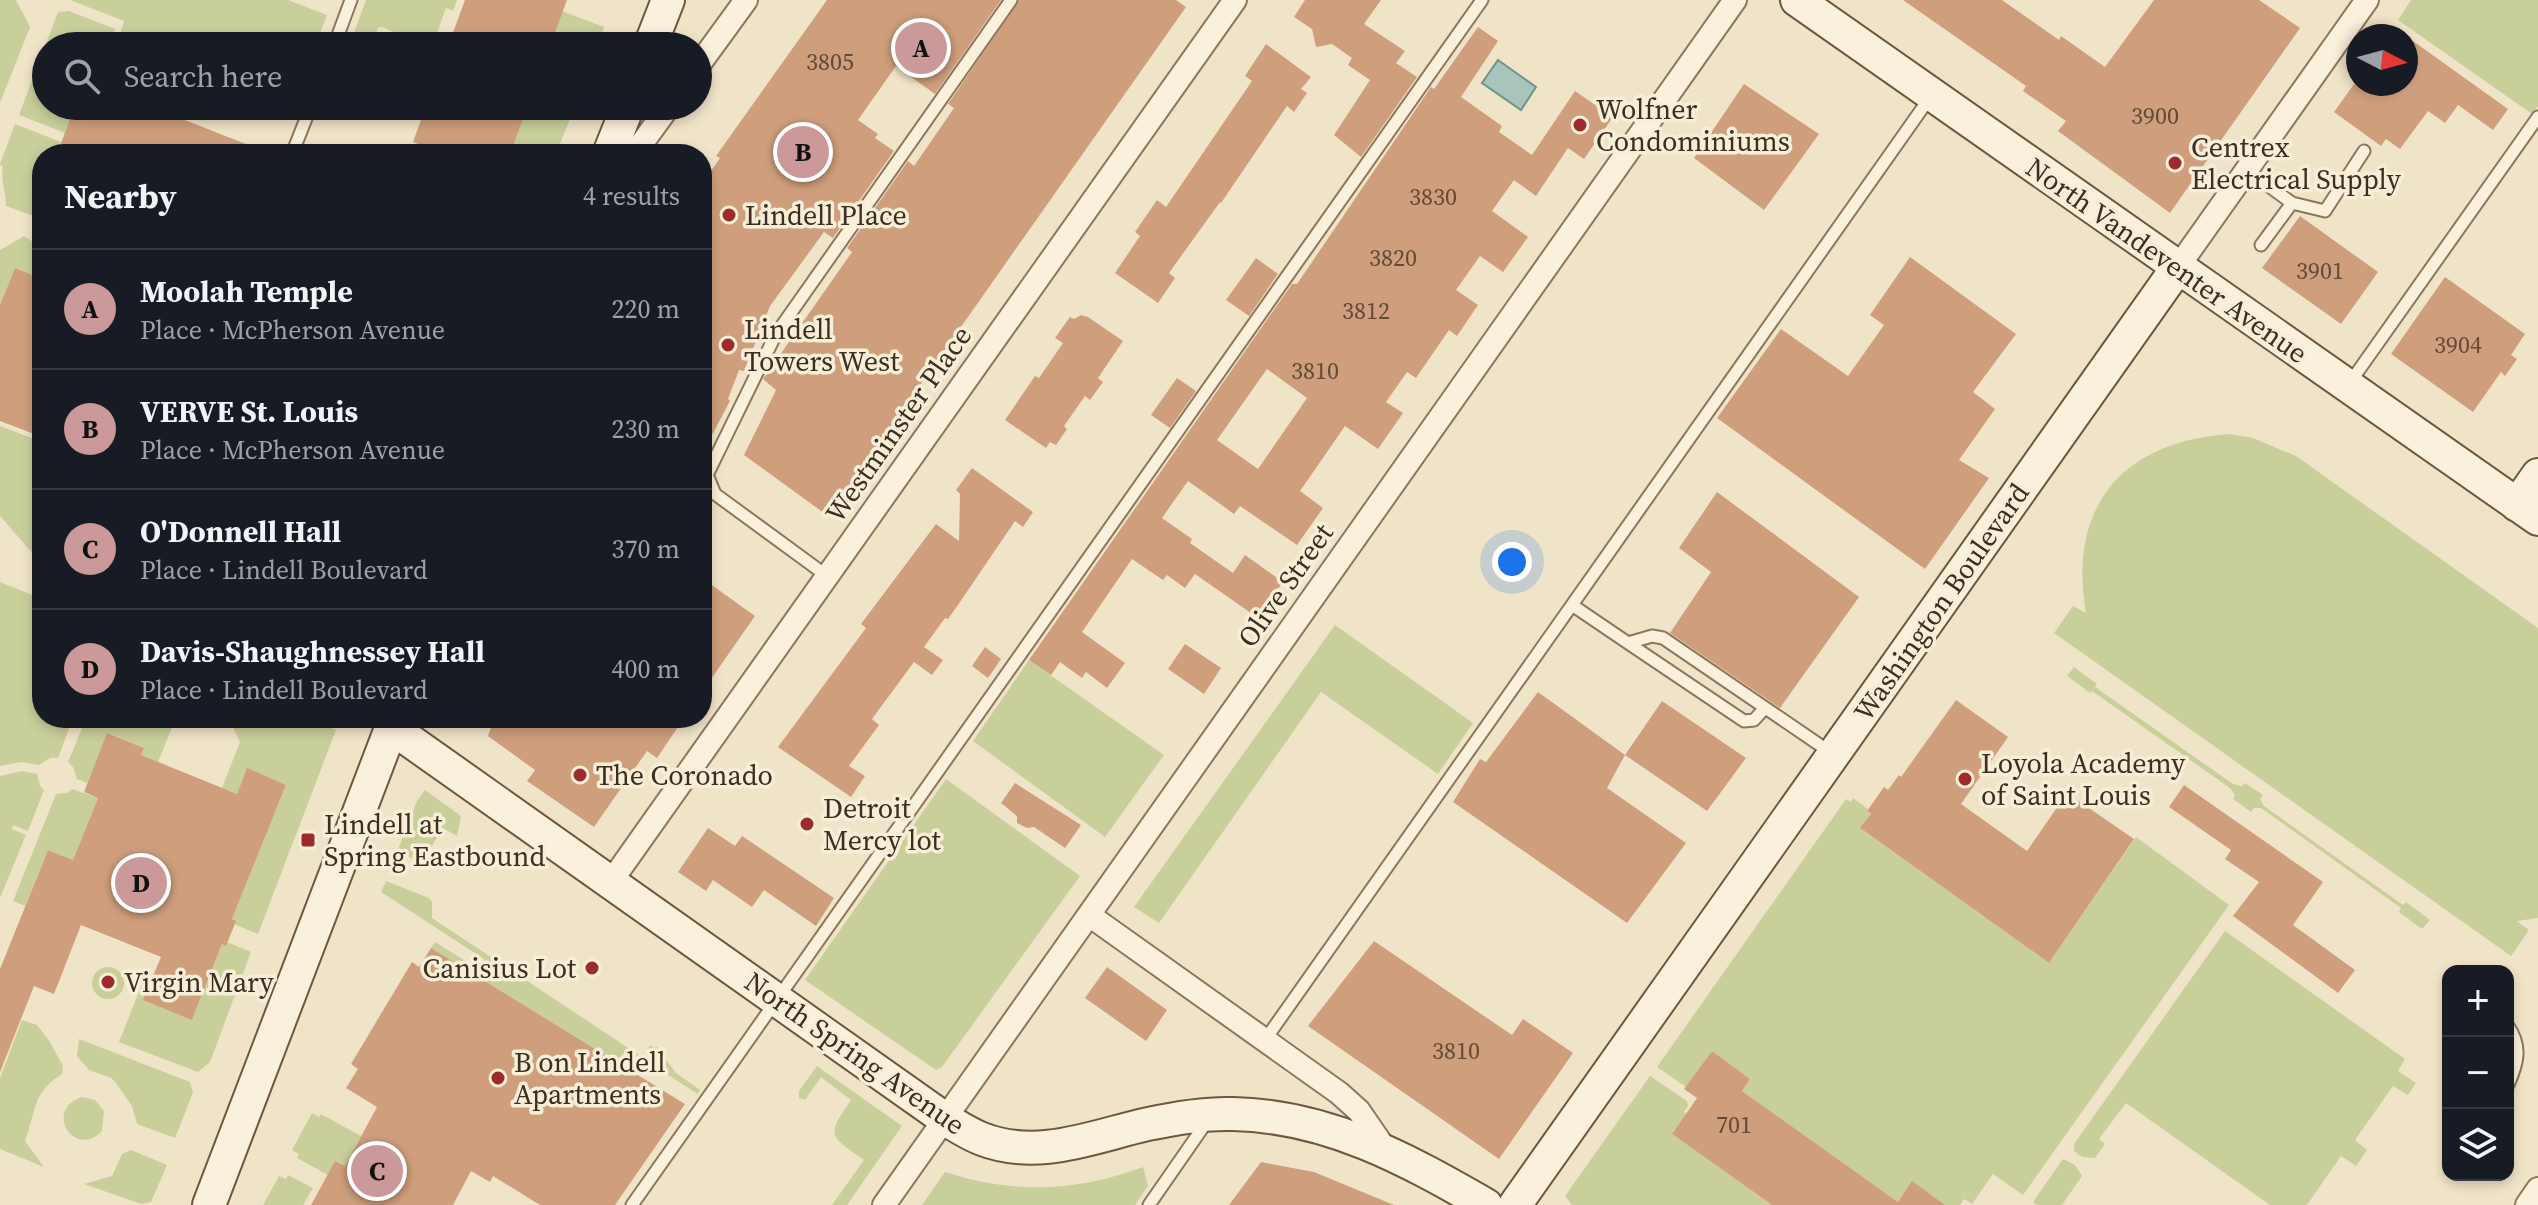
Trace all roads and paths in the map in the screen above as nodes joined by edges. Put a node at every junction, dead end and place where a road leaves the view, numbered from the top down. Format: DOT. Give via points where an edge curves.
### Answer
graph roads {
  1 [pos="351,0"];
  2 [pos="668,0"];
  3 [pos="746,0"];
  4 [pos="1011,0"];
  5 [pos="1235,0"];
  6 [pos="1482,0"];
  7 [pos="1735,0"];
  8 [pos="1797,0"];
  9 [pos="2367,0"];
  10 [pos="339,32"];
  11 [pos="655,32"];
  12 [pos="712,47"];
  13 [pos="1932,95"];
  14 [pos="2538,117"];
  15 [pos="305,120"];
  16 [pos="622,120"];
  17 [pos="659,120"];
  18 [pos="296,144"];
  19 [pos="613,144"];
  20 [pos="641,144"];
  21 [pos="2364,151"];
  22 [pos="2247,170"];
  23 [pos="2292,203"];
  24 [pos="2261,245"];
  25 [pos="2178,267"];
  26 [pos="2347,386"];
  27 [pos="712,465"];
  28 [pos="2538,475"];
  29 [pos="712,487"];
  30 [pos="2527,512"];
  31 [pos="827,576"];
  32 [pos="1572,605"];
  33 [pos="1628,643"];
  34 [pos="1765,708"];
  35 [pos="391,728"];
  36 [pos="400,728"];
  37 [pos="1834,755"];
  38 [pos="610,883"];
  39 [pos="1089,915"];
  40 [pos="777,1000"];
  41 [pos="2514,1036"];
  42 [pos="1265,1040"];
  43 [pos="2514,1071"];
  44 [pos="1213,1114"];
  45 [pos="945,1119"];
  46 [pos="1385,1149"];
  47 [pos="2538,1189"];
  48 [pos="209,1205"];
  49 [pos="632,1205"];
  50 [pos="884,1205"];
  51 [pos="1149,1205"];
  52 [pos="1486,1205"];
  53 [pos="1515,1205"];
  54 [pos="2527,1205"];
  1 -- 10 [label="lane"];
  2 -- 11 [label="main road"];
  3 -- 12 [label="street"];
  4 -- 27 [label="lane" via="776,334"];
  5 -- 31 [label="street, Westminster Place"];
  6 -- 40 [label="lane"];
  7 -- 39 [label="street, Olive Street"];
  8 -- 13 [label="main road, North Vandeventer Avenue"];
  9 -- 22 [label="street, Washington Boulevard"];
  13 -- 25 [label="main road, North Vandeventer Avenue"];
  13 -- 32 [label="lane"];
  14 -- 26 [label="lane"];
  15 -- 18 [label="lane"];
  16 -- 19 [label="main road"];
  17 -- 20 [label="street"];
  21 -- 23 [label="lane" via="2325,211"];
  22 -- 23 [label="lane"];
  22 -- 25 [label="street, Washington Boulevard"];
  23 -- 24 [label="lane"];
  25 -- 26 [label="main road, North Vandeventer Avenue"];
  25 -- 37 [label="main road, Washington Boulevard"];
  26 -- 30 [label="main road, North Vandeventer Avenue"];
  28 -- 30 [label="main road"];
  29 -- 31 [label="lane"];
  31 -- 38 [label="street, Westminster Place"];
  32 -- 33 [label="lane"];
  32 -- 42 [label="lane"];
  33 -- 34 [label="lane" via="1663,638"];
  33 -- 34 [label="lane" via="1744,721 1754,720"];
  34 -- 37 [label="lane"];
  35 -- 48 [label="main road"];
  36 -- 38 [label="main road, North Spring Avenue"];
  37 -- 53 [label="main road, Washington Boulevard"];
  38 -- 40 [label="main road, North Spring Avenue"];
  39 -- 42 [label="street, North Spring Avenue"];
  39 -- 45 [label="street, Olive Street"];
  40 -- 45 [label="main road, North Spring Avenue"];
  40 -- 49 [label="lane"];
  41 -- 43 [label="lane"];
  42 -- 46 [label="street, North Spring Avenue" via="1349,1102"];
  44 -- 45 [label="main road, North Spring Avenue" via="1036,1148 984,1140"];
  44 -- 46 [label="main road, North Spring Avenue" via="1291,1119"];
  44 -- 51 [label="lane"];
  45 -- 50 [label="street, Olive Street"];
  46 -- 52 [label="main road, North Spring Avenue"];
  47 -- 54 [label="street"];
}
